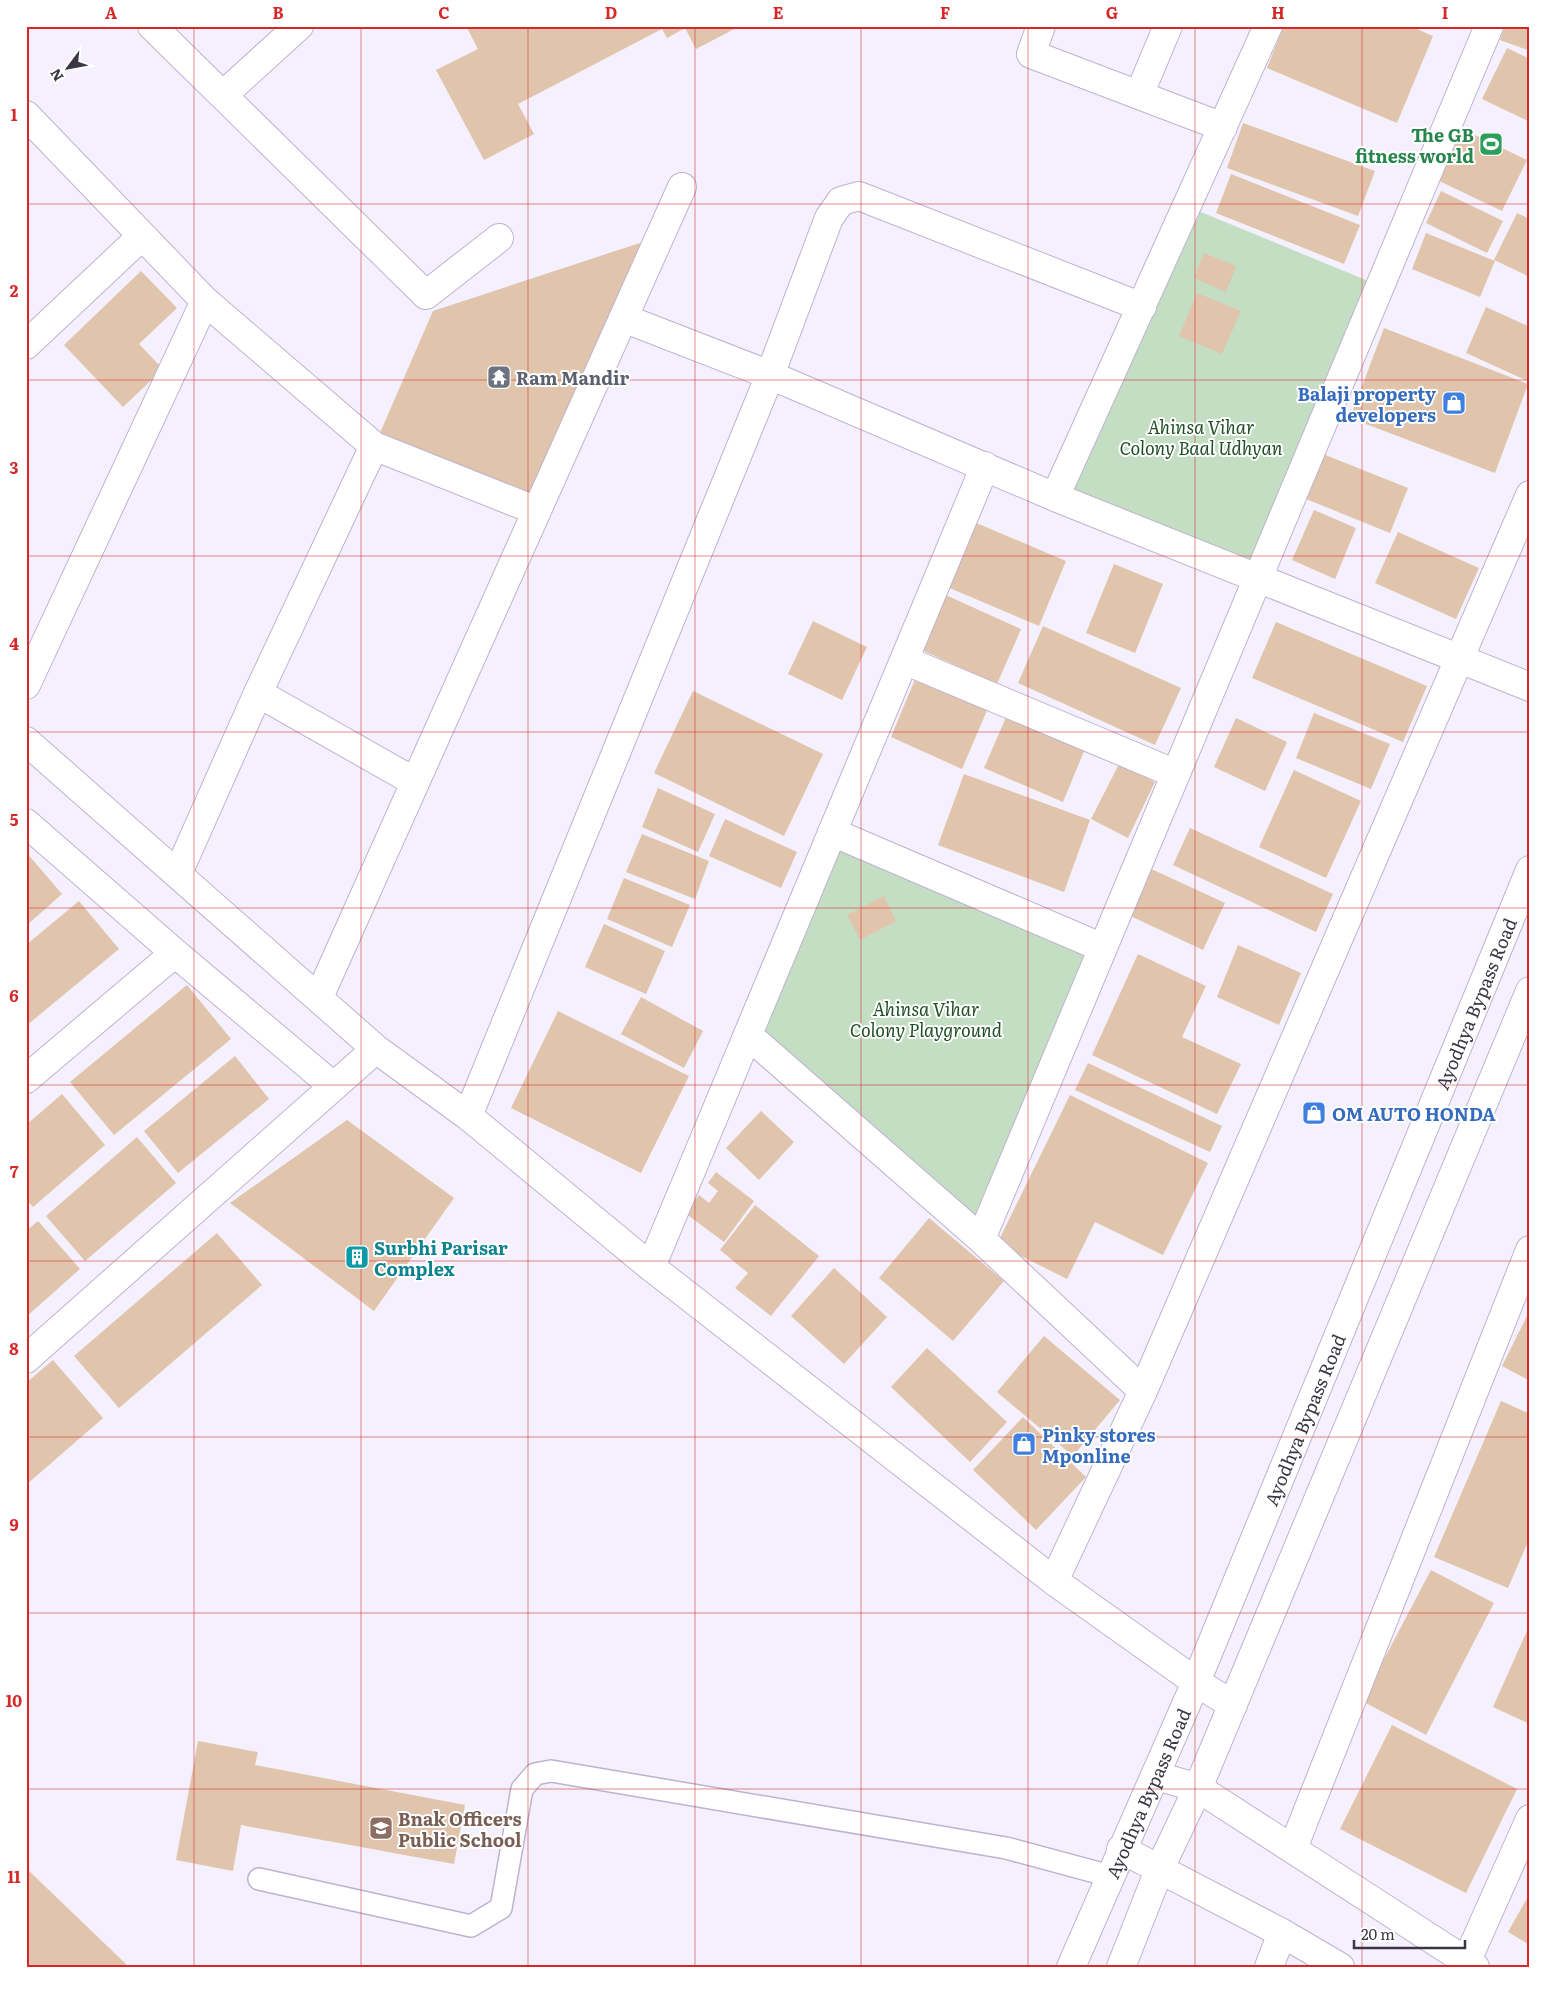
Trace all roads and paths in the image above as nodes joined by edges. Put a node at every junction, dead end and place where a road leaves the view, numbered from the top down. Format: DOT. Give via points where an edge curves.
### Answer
graph roads {
  1 [pos="152,26"];
  2 [pos="299,26"];
  3 [pos="1041,26"];
  4 [pos="1168,26"];
  5 [pos="1268,26"];
  6 [pos="1489,26"];
  7 [pos="223,95"];
  8 [pos="1139,95"];
  9 [pos="26,116"];
  10 [pos="1223,127"];
  11 [pos="682,187"];
  12 [pos="142,236"];
  13 [pos="499,238"];
  14 [pos="205,301"];
  15 [pos="1142,307"];
  16 [pos="623,318"];
  17 [pos="26,345"];
  18 [pos="770,375"];
  19 [pos="374,446"];
  20 [pos="985,466"];
  21 [pos="1530,495"];
  22 [pos="1055,498"];
  23 [pos="537,510"];
  24 [pos="1258,577"];
  25 [pos="1459,658"];
  26 [pos="904,660"];
  27 [pos="26,685"];
  28 [pos="1530,687"];
  29 [pos="258,692"];
  30 [pos="26,741"];
  31 [pos="1176,774"];
  32 [pos="415,782"];
  33 [pos="26,822"];
  34 [pos="832,832"];
  35 [pos="1530,870"];
  36 [pos="178,874"];
  37 [pos="1103,948"];
  38 [pos="175,953"];
  39 [pos="1530,992"];
  40 [pos="318,996"];
  41 [pos="748,1035"];
  42 [pos="376,1049"];
  43 [pos="26,1078"];
  44 [pos="333,1086"];
  45 [pos="468,1116"];
  46 [pos="981,1239"];
  47 [pos="1530,1250"];
  48 [pos="651,1267"];
  49 [pos="26,1359"];
  50 [pos="1142,1390"];
  51 [pos="1054,1580"];
  52 [pos="1196,1682"];
  53 [pos="1233,1704"];
  54 [pos="1157,1776"];
  55 [pos="1198,1788"];
  56 [pos="1530,1819"];
  57 [pos="1293,1848"];
  58 [pos="1121,1849"];
  59 [pos="1160,1868"];
  60 [pos="1110,1876"];
  61 [pos="259,1879"];
  62 [pos="1282,1934"];
  63 [pos="1468,1965"];
  64 [pos="1072,1967"];
  65 [pos="1121,1967"];
  66 [pos="1268,1967"];
  67 [pos="1340,1967"];
  1 -- 7 [label="street"];
  2 -- 7 [label="street"];
  3 -- 8 [label="street" via="1031,54"];
  4 -- 8 [label="street"];
  5 -- 10 [label="street"];
  6 -- 24 [label="street"];
  7 -- 13 [label="street" via="426,294"];
  8 -- 10 [label="street"];
  9 -- 12 [label="street"];
  10 -- 15 [label="street"];
  11 -- 16 [label="street"];
  12 -- 14 [label="street"];
  12 -- 17 [label="street"];
  14 -- 19 [label="street"];
  14 -- 27 [label="street"];
  15 -- 18 [label="street" via="859,196 841,201 829,218"];
  15 -- 22 [label="street"];
  16 -- 18 [label="street"];
  16 -- 23 [label="street"];
  18 -- 20 [label="street"];
  18 -- 45 [label="street"];
  19 -- 23 [label="street"];
  19 -- 29 [label="street"];
  20 -- 22 [label="street"];
  20 -- 26 [label="street"];
  21 -- 25 [label="street"];
  22 -- 24 [label="street"];
  23 -- 32 [label="street"];
  24 -- 25 [label="street"];
  24 -- 31 [label="street"];
  25 -- 28 [label="street"];
  25 -- 50 [label="street"];
  26 -- 31 [label="street"];
  26 -- 34 [label="street"];
  29 -- 32 [label="street"];
  29 -- 36 [label="street"];
  30 -- 36 [label="street"];
  31 -- 37 [label="street"];
  32 -- 40 [label="street"];
  33 -- 38 [label="street"];
  34 -- 37 [label="street"];
  34 -- 41 [label="street"];
  35 -- 52 [label="street, Ayodhya Bypass Road"];
  36 -- 40 [label="street"];
  37 -- 46 [label="street"];
  38 -- 43 [label="street"];
  38 -- 44 [label="street"];
  39 -- 53 [label="street"];
  40 -- 42 [label="street"];
  41 -- 46 [label="street"];
  41 -- 48 [label="street"];
  42 -- 44 [label="street"];
  42 -- 45 [label="street"];
  44 -- 49 [label="street"];
  45 -- 48 [label="street"];
  46 -- 50 [label="street"];
  47 -- 57 [label="street"];
  48 -- 51 [label="street"];
  50 -- 51 [label="street"];
  51 -- 52 [label="street"];
  52 -- 53 [label="street"];
  52 -- 54 [label="street, Ayodhya Bypass Road"];
  53 -- 55 [label="street"];
  54 -- 55 [label="street"];
  54 -- 58 [label="street, Ayodhya Bypass Road"];
  55 -- 57 [label="street"];
  55 -- 59 [label="street"];
  56 -- 63 [label="street"];
  57 -- 63 [label="street"];
  58 -- 59 [label="street"];
  58 -- 60 [label="street, Ayodhya Bypass Road"];
  59 -- 62 [label="street"];
  59 -- 65 [label="street"];
  60 -- 61 [label="lane" via="1006,1848 551,1770 534,1774 522,1789 501,1908 471,1926"];
  60 -- 64 [label="street, Ayodhya Bypass Road"];
  62 -- 66 [label="street"];
  62 -- 67 [label="street"];
}
